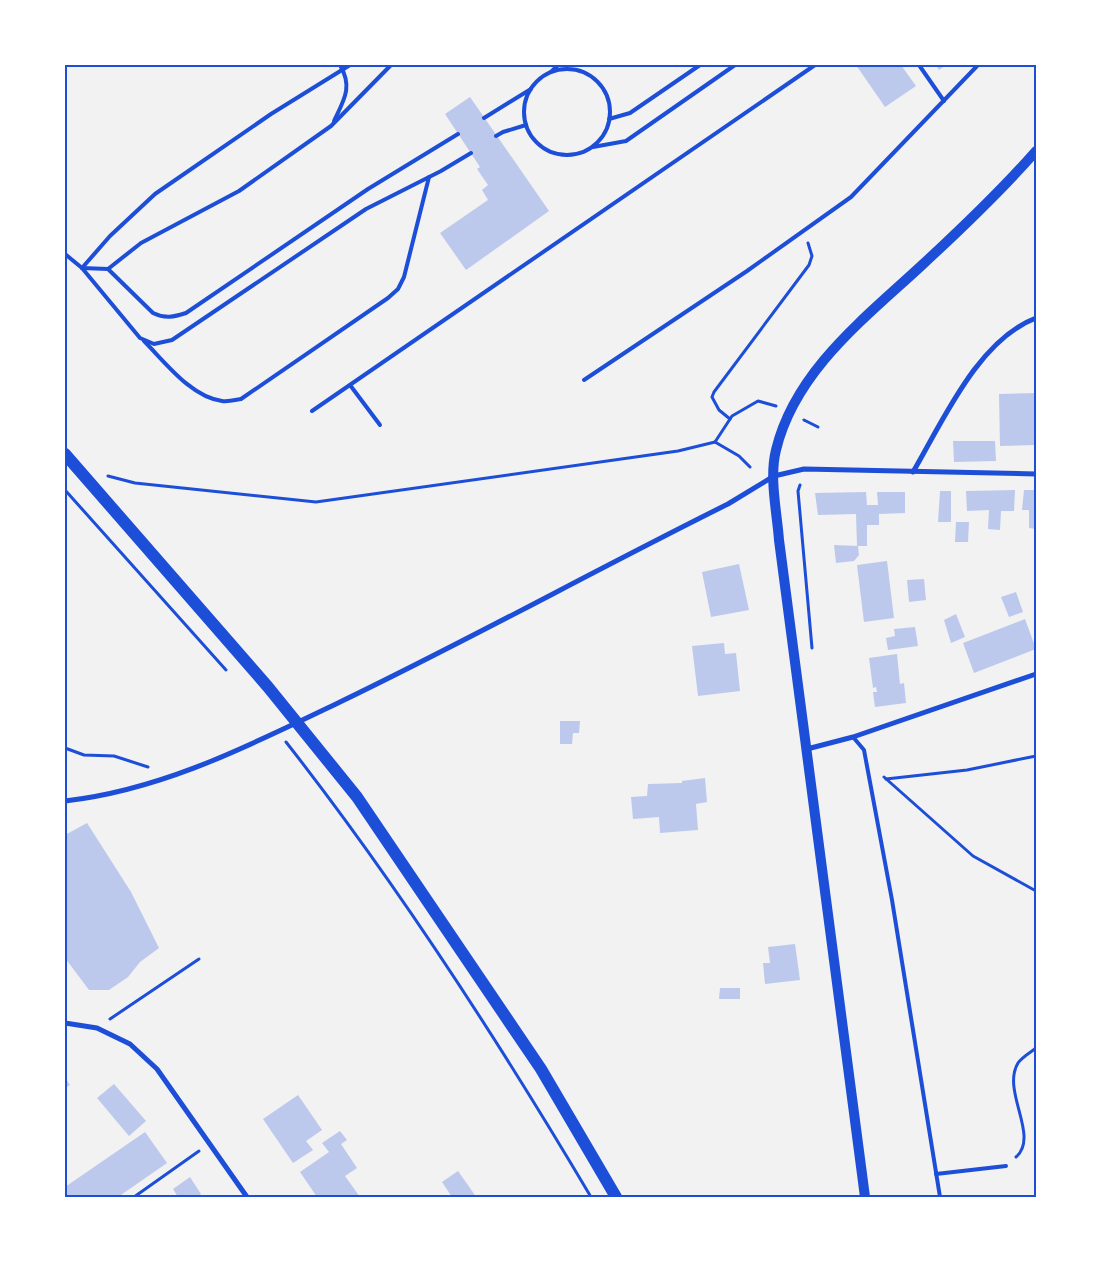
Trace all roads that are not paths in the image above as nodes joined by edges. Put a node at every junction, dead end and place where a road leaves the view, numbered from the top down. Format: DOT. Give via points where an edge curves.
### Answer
graph roads {
  1 [pos="350,65"];
  2 [pos="391,65"];
  3 [pos="558,65"];
  4 [pos="700,65"];
  5 [pos="735,65"];
  6 [pos="816,65"];
  7 [pos="919,65"];
  8 [pos="978,65"];
  9 [pos="341,67"];
  10 [pos="551,72"];
  11 [pos="531,89"];
  12 [pos="944,100"];
  13 [pos="484,118"];
  14 [pos="609,119"];
  15 [pos="526,125"];
  16 [pos="331,126"];
  17 [pos="458,134"];
  18 [pos="496,136"];
  19 [pos="593,147"];
  20 [pos="1036,151"];
  21 [pos="471,153"];
  22 [pos="429,177"];
  23 [pos="65,254"];
  24 [pos="82,268"];
  25 [pos="108,269"];
  26 [pos="1036,318"];
  27 [pos="140,338"];
  28 [pos="584,380"];
  29 [pos="350,385"];
  30 [pos="312,411"];
  31 [pos="380,426"];
  32 [pos="65,454"];
  33 [pos="913,472"];
  34 [pos="1036,474"];
  35 [pos="774,476"];
  36 [pos="1036,674"];
  37 [pos="853,737"];
  38 [pos="807,749"];
  39 [pos="65,801"];
  40 [pos="65,1023"];
  41 [pos="1006,1166"];
  42 [pos="936,1174"];
  43 [pos="247,1197"];
  44 [pos="616,1197"];
  45 [pos="865,1197"];
  46 [pos="940,1197"];
  1 -- 9 [label="lane"];
  2 -- 16 [label="lane"];
  3 -- 10 [label="lane"];
  4 -- 14 [label="lane" via="630,113"];
  5 -- 19 [label="lane" via="626,141"];
  6 -- 29 [label="lane"];
  7 -- 12 [label="lane"];
  8 -- 12 [label="lane"];
  9 -- 16 [label="lane" via="347,95"];
  9 -- 24 [label="lane" via="155,194 110,236"];
  10 -- 11 [label="lane"];
  10 -- 14 [label="lane" via="578,70 591,76 608,98"];
  11 -- 13 [label="lane"];
  11 -- 15 [label="lane" via="524,113"];
  12 -- 28 [label="lane" via="851,197"];
  14 -- 19 [label="lane" via="602,137"];
  15 -- 18 [label="lane"];
  15 -- 19 [label="lane" via="541,147 554,153 581,153"];
  16 -- 25 [label="lane" via="239,191 141,243"];
  17 -- 25 [label="lane" via="368,189 186,313 174,317 152,313"];
  20 -- 35 [label="main road" via="936,252 845,337 814,374 800,392 782,431 775,451"];
  21 -- 22 [label="lane"];
  22 -- 27 [label="lane" via="366,209 172,340 154,344"];
  22 -- 27 [label="lane" via="404,278 398,289 241,399 223,402 210,398 189,385"];
  23 -- 24 [label="lane"];
  24 -- 25 [label="lane"];
  24 -- 27 [label="lane"];
  26 -- 33 [label="street" via="1007,333 983,358"];
  29 -- 30 [label="lane"];
  29 -- 31 [label="lane"];
  32 -- 44 [label="main road" via="268,687 357,797 542,1068"];
  33 -- 34 [label="street"];
  33 -- 35 [label="street" via="804,469"];
  35 -- 38 [label="main road" via="779,540"];
  35 -- 39 [label="street" via="728,504 373,686 226,757 103,796"];
  36 -- 37 [label="street"];
  37 -- 38 [label="street"];
  37 -- 42 [label="lane" via="864,750"];
  38 -- 45 [label="main road"];
  40 -- 43 [label="street" via="97,1028 130,1044 157,1069"];
  41 -- 42 [label="lane"];
  42 -- 46 [label="lane"];
}
